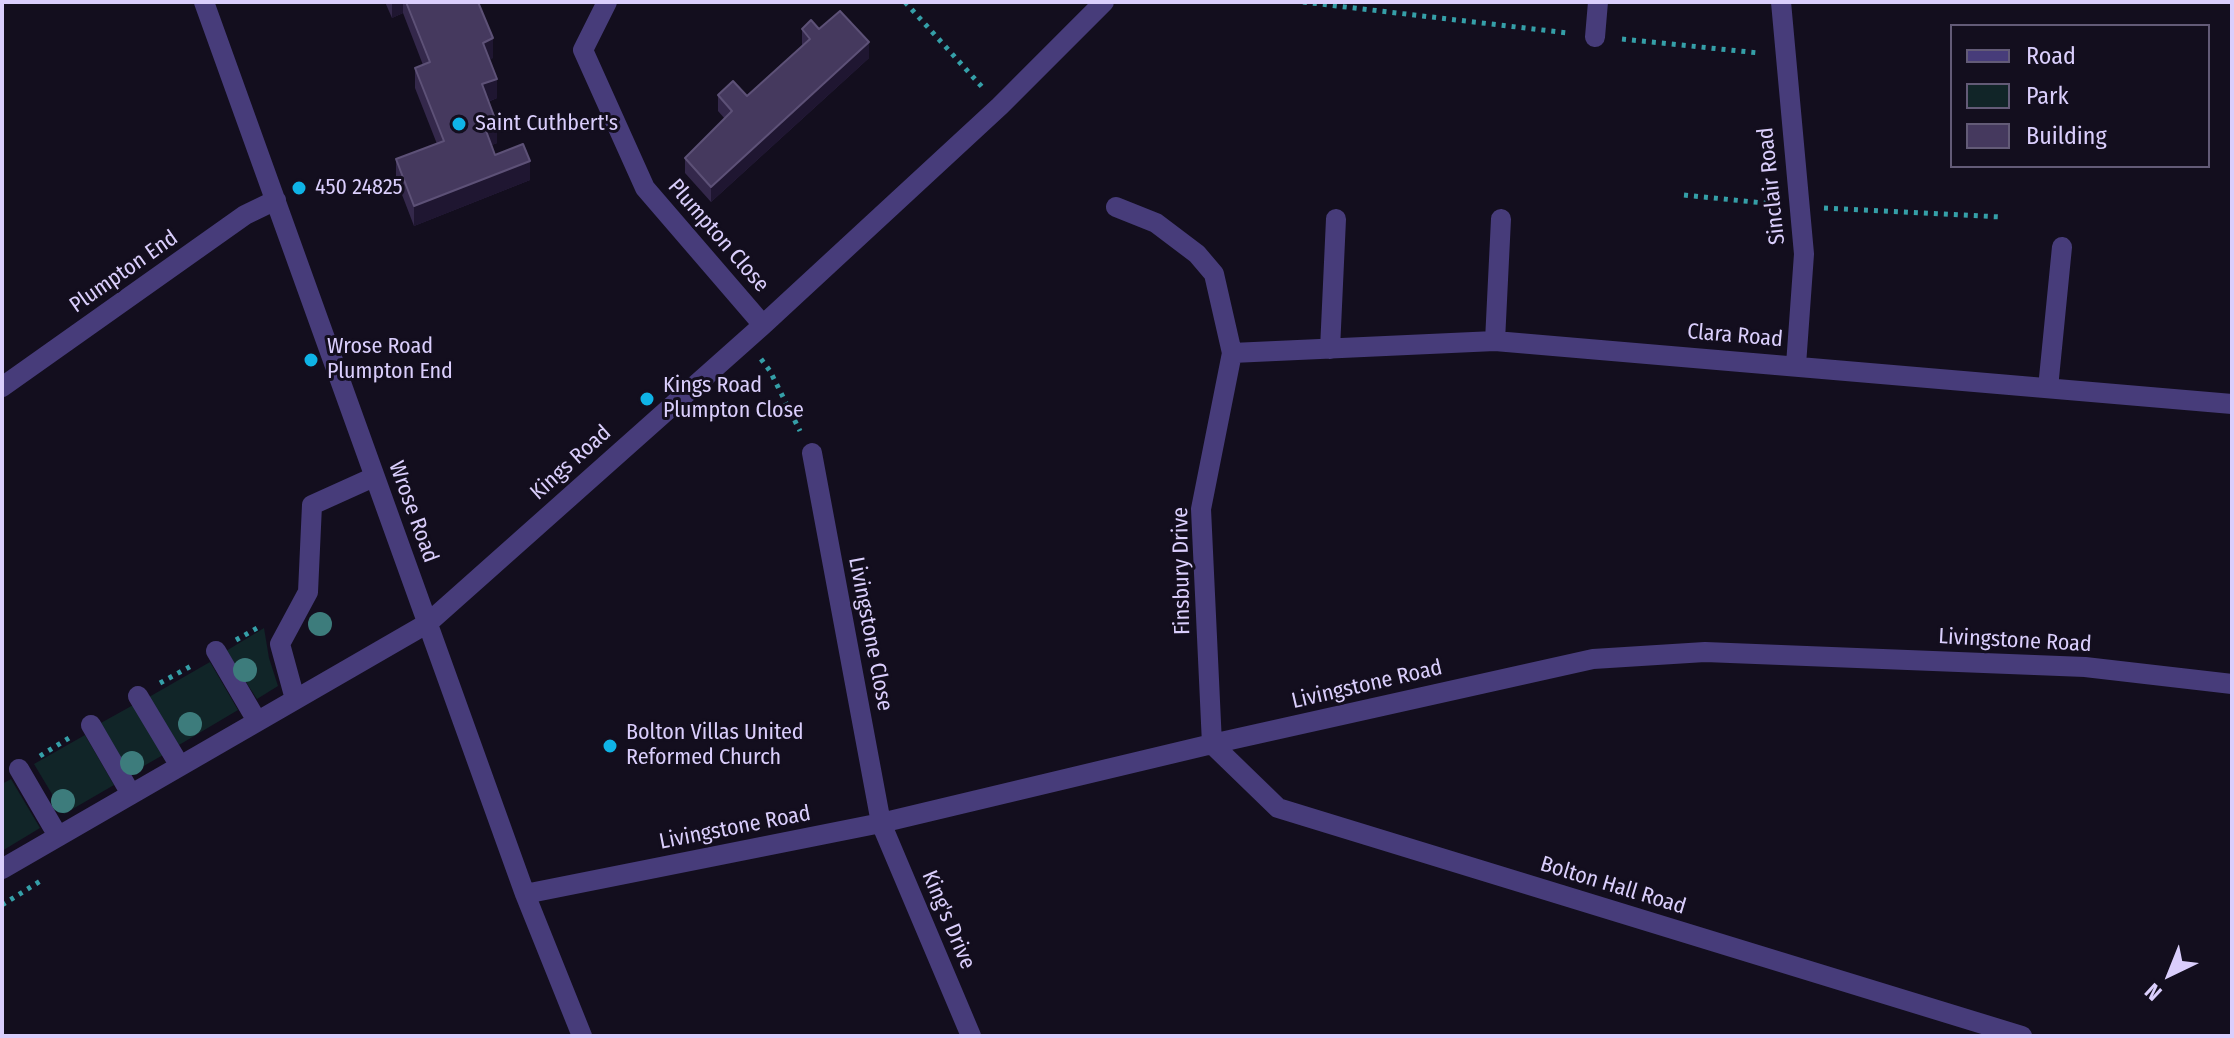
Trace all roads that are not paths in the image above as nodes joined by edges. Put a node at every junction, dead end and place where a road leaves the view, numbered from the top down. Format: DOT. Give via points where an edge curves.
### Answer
graph roads {
  1 [pos="204,2"];
  2 [pos="607,2"];
  3 [pos="1104,2"];
  4 [pos="1598,2"];
  5 [pos="1781,2"];
  6 [pos="1595,37"];
  7 [pos="276,200"];
  8 [pos="1116,207"];
  9 [pos="1336,219"];
  10 [pos="1501,219"];
  11 [pos="2062,247"];
  12 [pos="763,325"];
  13 [pos="1495,341"];
  14 [pos="1330,349"];
  15 [pos="1232,353"];
  16 [pos="1796,365"];
  17 [pos="2,387"];
  18 [pos="2048,388"];
  19 [pos="2232,404"];
  20 [pos="812,453"];
  21 [pos="374,477"];
  22 [pos="428,623"];
  23 [pos="216,651"];
  24 [pos="2232,684"];
  25 [pos="138,696"];
  26 [pos="295,699"];
  27 [pos="257,721"];
  28 [pos="91,725"];
  29 [pos="1212,744"];
  30 [pos="180,766"];
  31 [pos="19,769"];
  32 [pos="131,794"];
  33 [pos="881,823"];
  34 [pos="58,836"];
  35 [pos="2,869"];
  36 [pos="525,894"];
  37 [pos="582,1036"];
  38 [pos="971,1036"];
  39 [pos="2022,1036"];
  1 -- 7 [label="street, Wrose Road"];
  2 -- 12 [label="street, Plumpton Close" via="583,50 645,188"];
  3 -- 12 [label="street, Kings Road"];
  4 -- 6 [label="street"];
  5 -- 16 [label="street, Sinclair Road" via="1804,254"];
  7 -- 17 [label="street, Plumpton End" via="245,215"];
  7 -- 21 [label="street, Wrose Road"];
  8 -- 15 [label="street" via="1156,223 1214,274"];
  9 -- 14 [label="street"];
  10 -- 13 [label="street"];
  11 -- 18 [label="street"];
  12 -- 22 [label="street, Kings Road"];
  13 -- 14 [label="street, Clara Road"];
  13 -- 16 [label="street, Clara Road"];
  14 -- 15 [label="street, Clara Road"];
  15 -- 29 [label="street, Finsbury Drive" via="1201,509"];
  16 -- 18 [label="street, Clara Road"];
  18 -- 19 [label="street, Clara Road"];
  20 -- 33 [label="street, Livingstone Close"];
  21 -- 22 [label="street, Wrose Road"];
  21 -- 26 [label="street" via="312,505 308,592 280,644"];
  22 -- 26 [label="street, Kings Road"];
  22 -- 36 [label="street, Wrose Road"];
  23 -- 27 [label="street"];
  24 -- 29 [label="street, Livingstone Road" via="2085,667 1705,652 1593,659"];
  25 -- 30 [label="street"];
  26 -- 27 [label="street, Kings Road"];
  27 -- 30 [label="street, Kings Road"];
  28 -- 32 [label="street"];
  29 -- 33 [label="street, Livingstone Road"];
  29 -- 39 [label="street, Bolton Hall Road" via="1278,808"];
  30 -- 32 [label="street, Kings Road"];
  31 -- 34 [label="street"];
  32 -- 34 [label="street, Kings Road"];
  33 -- 36 [label="street, Livingstone Road"];
  33 -- 38 [label="street, King's Drive"];
  34 -- 35 [label="street, Kings Road"];
  36 -- 37 [label="street, Wrose Road"];
}
